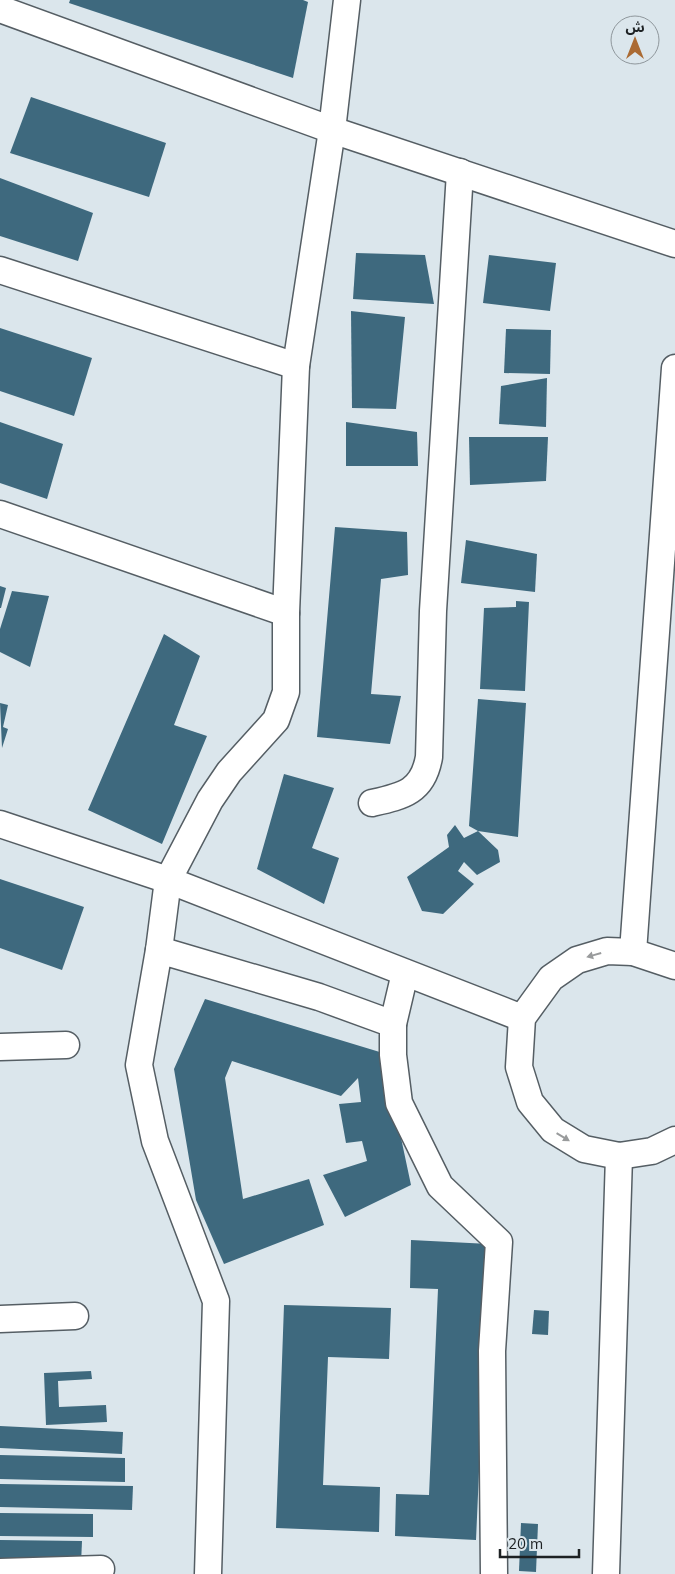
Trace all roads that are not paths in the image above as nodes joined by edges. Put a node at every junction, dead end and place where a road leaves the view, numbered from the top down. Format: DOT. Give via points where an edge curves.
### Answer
graph roads {
  1 [pos="347,0"];
  2 [pos="0,10"];
  3 [pos="332,130"];
  4 [pos="460,172"];
  5 [pos="675,244"];
  6 [pos="0,270"];
  7 [pos="296,366"];
  8 [pos="675,368"];
  9 [pos="0,514"];
  10 [pos="286,613"];
  11 [pos="372,803"];
  12 [pos="0,824"];
  13 [pos="168,880"];
  14 [pos="159,950"];
  15 [pos="633,952"];
  16 [pos="675,966"];
  17 [pos="405,973"];
  18 [pos="522,1018"];
  19 [pos="394,1024"];
  20 [pos="66,1045"];
  21 [pos="0,1047"];
  22 [pos="675,1140"];
  23 [pos="619,1156"];
  24 [pos="75,1316"];
  25 [pos="0,1319"];
  26 [pos="101,1569"];
  27 [pos="0,1572"];
  28 [pos="208,1574"];
  29 [pos="494,1574"];
  30 [pos="606,1574"];
  1 -- 3 [label="street"];
  2 -- 3 [label="street"];
  3 -- 4 [label="street"];
  3 -- 7 [label="street"];
  4 -- 5 [label="street"];
  4 -- 11 [label="street" via="433,611 429,757 416,786 401,796"];
  6 -- 7 [label="street"];
  7 -- 10 [label="street"];
  8 -- 15 [label="street"];
  9 -- 10 [label="street"];
  10 -- 13 [label="street" via="286,692 276,720 229,772 210,800"];
  12 -- 13 [label="street"];
  13 -- 14 [label="street"];
  13 -- 17 [label="street"];
  14 -- 19 [label="street" via="319,997"];
  14 -- 28 [label="street" via="139,1065 155,1141 216,1301"];
  15 -- 16 [label="street"];
  15 -- 18 [label="street, one-way" via="606,951 577,960 551,978"];
  17 -- 18 [label="street"];
  17 -- 19 [label="street"];
  18 -- 23 [label="street, one-way" via="518,1067 530,1102 553,1130 568,1140 584,1149"];
  19 -- 29 [label="street" via="396,1074 403,1112 440,1186 499,1242 492,1351"];
  20 -- 21 [label="street"];
  22 -- 23 [label="street" via="652,1151"];
  23 -- 30 [label="street"];
  24 -- 25 [label="street"];
  26 -- 27 [label="street"];
}
